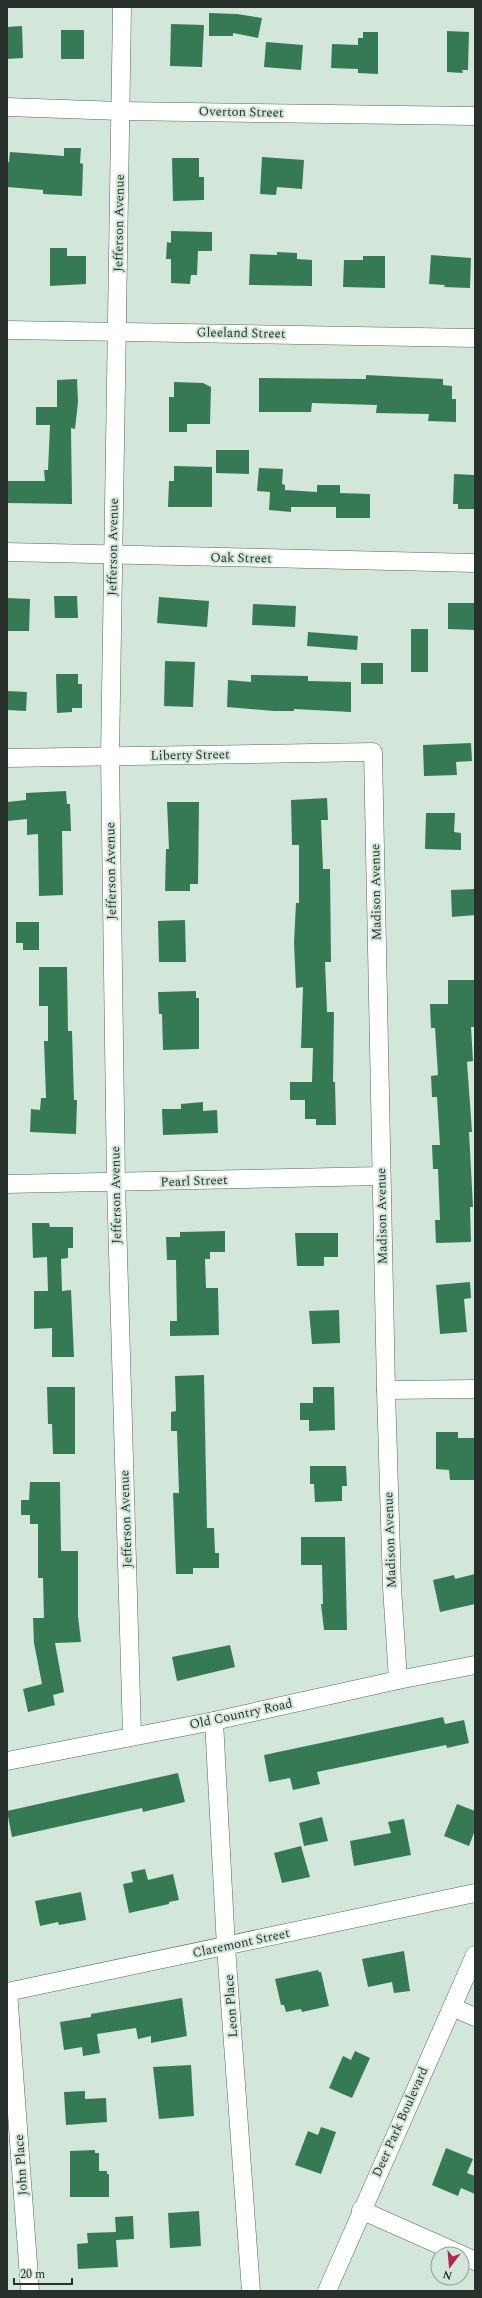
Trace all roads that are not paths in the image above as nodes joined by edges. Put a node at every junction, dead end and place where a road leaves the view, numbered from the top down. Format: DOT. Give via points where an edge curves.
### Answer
graph roads {
  1 [pos="122,7"];
  2 [pos="7,107"];
  3 [pos="120,111"];
  4 [pos="475,116"];
  5 [pos="7,330"];
  6 [pos="117,332"];
  7 [pos="475,338"];
  8 [pos="7,552"];
  9 [pos="113,555"];
  10 [pos="475,563"];
  11 [pos="373,752"];
  12 [pos="110,757"];
  13 [pos="7,758"];
  14 [pos="380,1176"];
  15 [pos="116,1183"];
  16 [pos="7,1184"];
  17 [pos="475,1389"];
  18 [pos="386,1390"];
  19 [pos="475,1665"];
  20 [pos="398,1680"];
  21 [pos="214,1721"];
  22 [pos="132,1735"];
  23 [pos="7,1761"];
  24 [pos="475,1893"];
  25 [pos="226,1947"];
  26 [pos="475,1955"];
  27 [pos="8,1992"];
  28 [pos="452,2007"];
  29 [pos="475,2017"];
  30 [pos="361,2210"];
  31 [pos="441,2246"];
  32 [pos="30,2291"];
  33 [pos="251,2291"];
  34 [pos="327,2291"];
  1 -- 3 [label="street, Jefferson Avenue"];
  2 -- 3 [label="street, Overton Street"];
  3 -- 4 [label="street, Overton Street"];
  3 -- 6 [label="street, Jefferson Avenue"];
  5 -- 6 [label="street, Gleeland Street"];
  6 -- 7 [label="street, Gleeland Street"];
  6 -- 9 [label="street, Jefferson Avenue"];
  8 -- 9 [label="street, Oak Street"];
  9 -- 10 [label="street, Oak Street"];
  9 -- 12 [label="street, Jefferson Avenue"];
  11 -- 12 [label="street, Liberty Street"];
  11 -- 14 [label="street, Madison Avenue"];
  12 -- 13 [label="street, Liberty Street"];
  12 -- 15 [label="street, Jefferson Avenue"];
  14 -- 15 [label="street, Pearl Street"];
  14 -- 18 [label="street, Madison Avenue"];
  15 -- 16 [label="street, Pearl Street"];
  15 -- 22 [label="street, Jefferson Avenue"];
  17 -- 18 [label="street"];
  18 -- 20 [label="street, Madison Avenue" via="392,1587"];
  19 -- 20 [label="street, Old Country Road"];
  20 -- 21 [label="street, Old Country Road"];
  21 -- 22 [label="street, Old Country Road"];
  21 -- 25 [label="street, Leon Place"];
  22 -- 23 [label="street, Old Country Road"];
  24 -- 25 [label="street, Claremont Street"];
  25 -- 27 [label="street, Claremont Street"];
  25 -- 33 [label="street, Leon Place"];
  26 -- 28 [label="street, Deer Park Boulevard"];
  27 -- 32 [label="street, John Place"];
  28 -- 29 [label="street"];
  28 -- 30 [label="street, Deer Park Boulevard"];
  30 -- 31 [label="street"];
  30 -- 34 [label="street, Deer Park Boulevard"];
}
